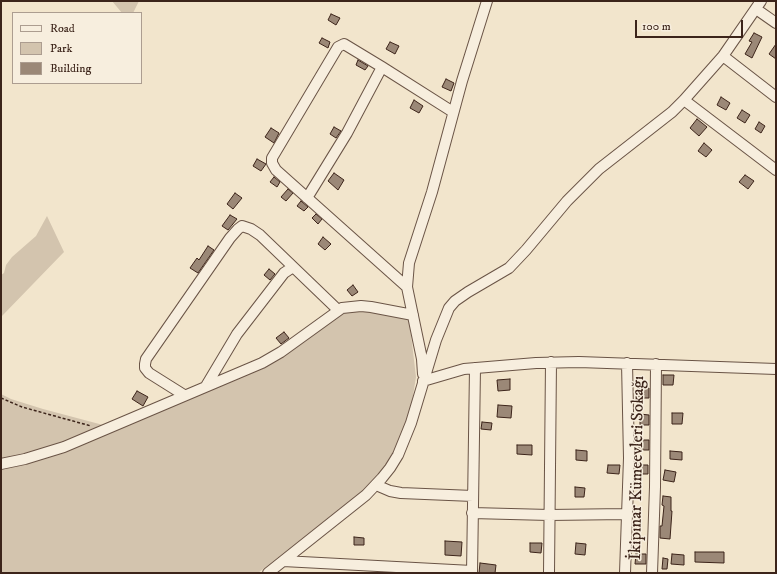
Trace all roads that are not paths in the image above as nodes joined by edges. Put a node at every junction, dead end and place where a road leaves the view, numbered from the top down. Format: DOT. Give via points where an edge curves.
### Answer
graph roads {
  1 [pos="487,1"];
  2 [pos="758,5"];
  3 [pos="776,23"];
  4 [pos="723,56"];
  5 [pos="382,66"];
  6 [pos="776,97"];
  7 [pos="684,100"];
  8 [pos="453,112"];
  9 [pos="776,170"];
  10 [pos="307,198"];
  11 [pos="293,267"];
  12 [pos="407,287"];
  13 [pos="338,310"];
  14 [pos="413,314"];
  15 [pos="551,362"];
  16 [pos="627,364"];
  17 [pos="656,364"];
  18 [pos="475,368"];
  19 [pos="776,369"];
  20 [pos="423,381"];
  21 [pos="206,386"];
  22 [pos="184,395"];
  23 [pos="1,464"];
  24 [pos="376,485"];
  25 [pos="473,496"];
  26 [pos="472,513"];
  27 [pos="626,514"];
  28 [pos="549,515"];
  29 [pos="283,561"];
  30 [pos="472,572"];
  31 [pos="268,573"];
  32 [pos="549,573"];
  33 [pos="625,573"];
  34 [pos="652,573"];
  1 -- 8 [label="street"];
  2 -- 3 [label="street"];
  2 -- 4 [label="street"];
  4 -- 6 [label="street"];
  4 -- 7 [label="street"];
  5 -- 8 [label="street"];
  5 -- 10 [label="street"];
  5 -- 10 [label="street" via="348,45 338,47 274,154 273,167"];
  7 -- 9 [label="street"];
  7 -- 20 [label="street" via="599,169 567,201 509,268 455,301 443,319"];
  8 -- 12 [label="street" via="432,192 409,263"];
  10 -- 12 [label="street"];
  11 -- 13 [label="street"];
  11 -- 21 [label="street" via="284,273 237,334"];
  11 -- 22 [label="street" via="256,232 242,226 238,229 144,364 149,373"];
  12 -- 14 [label="street"];
  13 -- 14 [label="street" via="361,306"];
  13 -- 21 [label="street" via="272,358"];
  14 -- 20 [label="street" via="422,359"];
  15 -- 16 [label="street, İkipınar Kümeevleri Sokağı"];
  15 -- 18 [label="street, İkipınar Kümeevleri Sokağı"];
  15 -- 28 [label="street"];
  16 -- 17 [label="street, İkipınar Kümeevleri Sokağı"];
  16 -- 27 [label="street, İkipınar Kümeevleri Sokağı" via="629,458"];
  17 -- 19 [label="street, İkipınar Kümeevleri Sokağı"];
  17 -- 34 [label="street, İkipınar Kümeevleri Sokağı"];
  18 -- 20 [label="street, İkipınar Kümeevleri Sokağı"];
  18 -- 25 [label="street"];
  20 -- 24 [label="street" via="405,440 390,468"];
  21 -- 22 [label="street"];
  22 -- 23 [label="street" via="48,452"];
  24 -- 25 [label="street" via="401,493"];
  24 -- 29 [label="street"];
  25 -- 26 [label="street"];
  26 -- 28 [label="street, İkipınar Kümeevleri Sokağı"];
  26 -- 30 [label="street"];
  27 -- 28 [label="street, İkipınar Kümeevleri Sokağı"];
  27 -- 33 [label="street, İkipınar Kümeevleri Sokağı"];
  28 -- 32 [label="street"];
  29 -- 30 [label="street"];
  29 -- 31 [label="street"];
}
